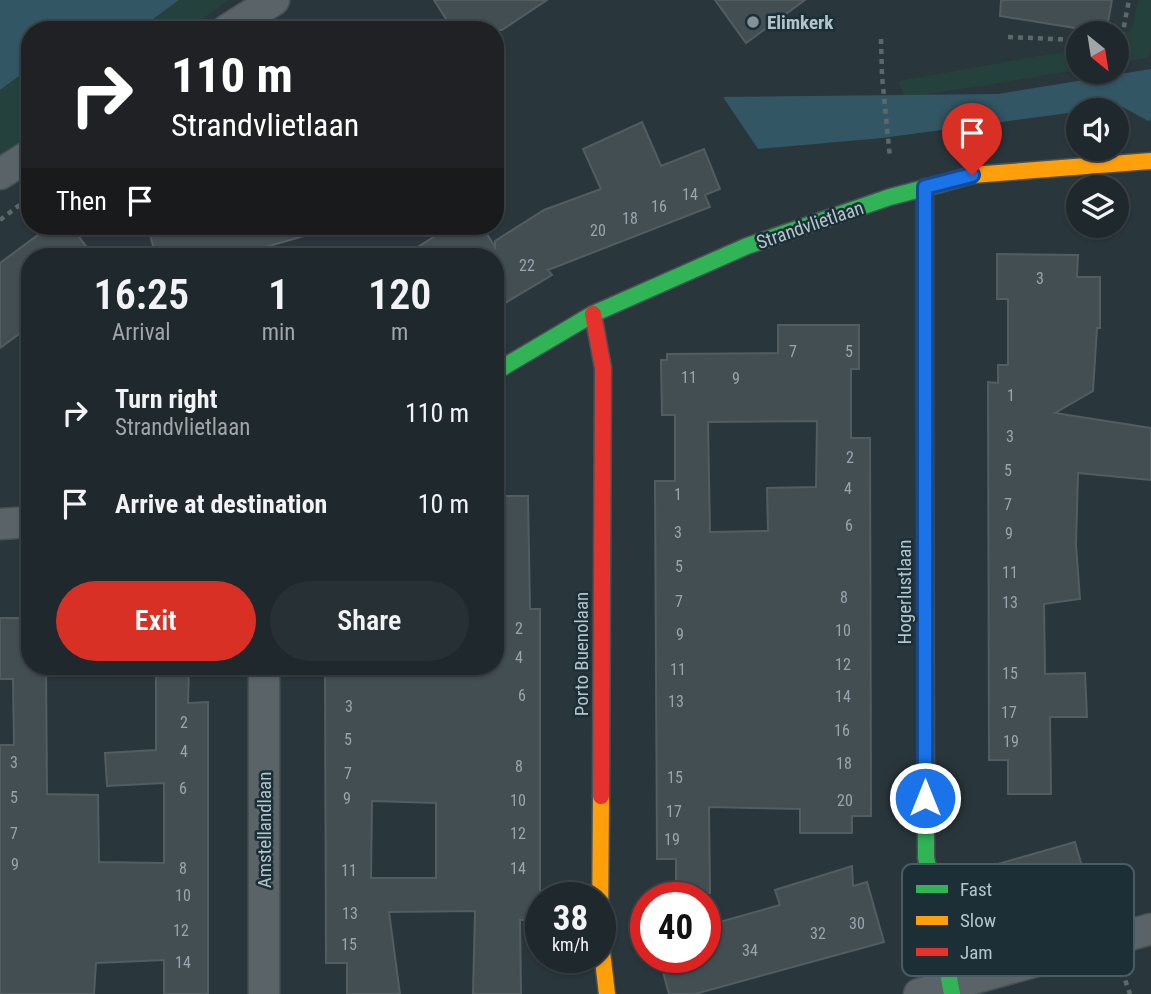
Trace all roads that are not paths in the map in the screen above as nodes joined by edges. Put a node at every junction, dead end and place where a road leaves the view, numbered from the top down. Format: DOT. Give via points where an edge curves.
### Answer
graph roads {
  1 [pos="274,0"];
  2 [pos="241,21"];
  3 [pos="21,161"];
  4 [pos="1151,161"];
  5 [pos="0,174"];
  6 [pos="925,187"];
  7 [pos="593,314"];
  8 [pos="504,367"];
  9 [pos="21,523"];
  10 [pos="0,524"];
  11 [pos="264,675"];
  12 [pos="927,864"];
  13 [pos="1151,929"];
  14 [pos="1134,934"];
  15 [pos="997,976"];
  16 [pos="951,990"];
  17 [pos="264,994"];
  18 [pos="607,994"];
  19 [pos="919,994"];
  1 -- 2 [label="street"];
  3 -- 5 [label="street"];
  4 -- 6 [label="street, Strandvlietlaan" via="972,175"];
  6 -- 7 [label="street, Strandvlietlaan" via="747,246"];
  6 -- 12 [label="street, Hogerlustlaan"];
  7 -- 8 [label="street, Strandvlietlaan"];
  7 -- 18 [label="street, Porto Buenolaan" via="603,368 600,935"];
  9 -- 10 [label="street"];
  11 -- 17 [label="street, Amstellandlaan"];
  13 -- 14 [label="street"];
  15 -- 16 [label="street"];
  16 -- 19 [label="street"];
}
